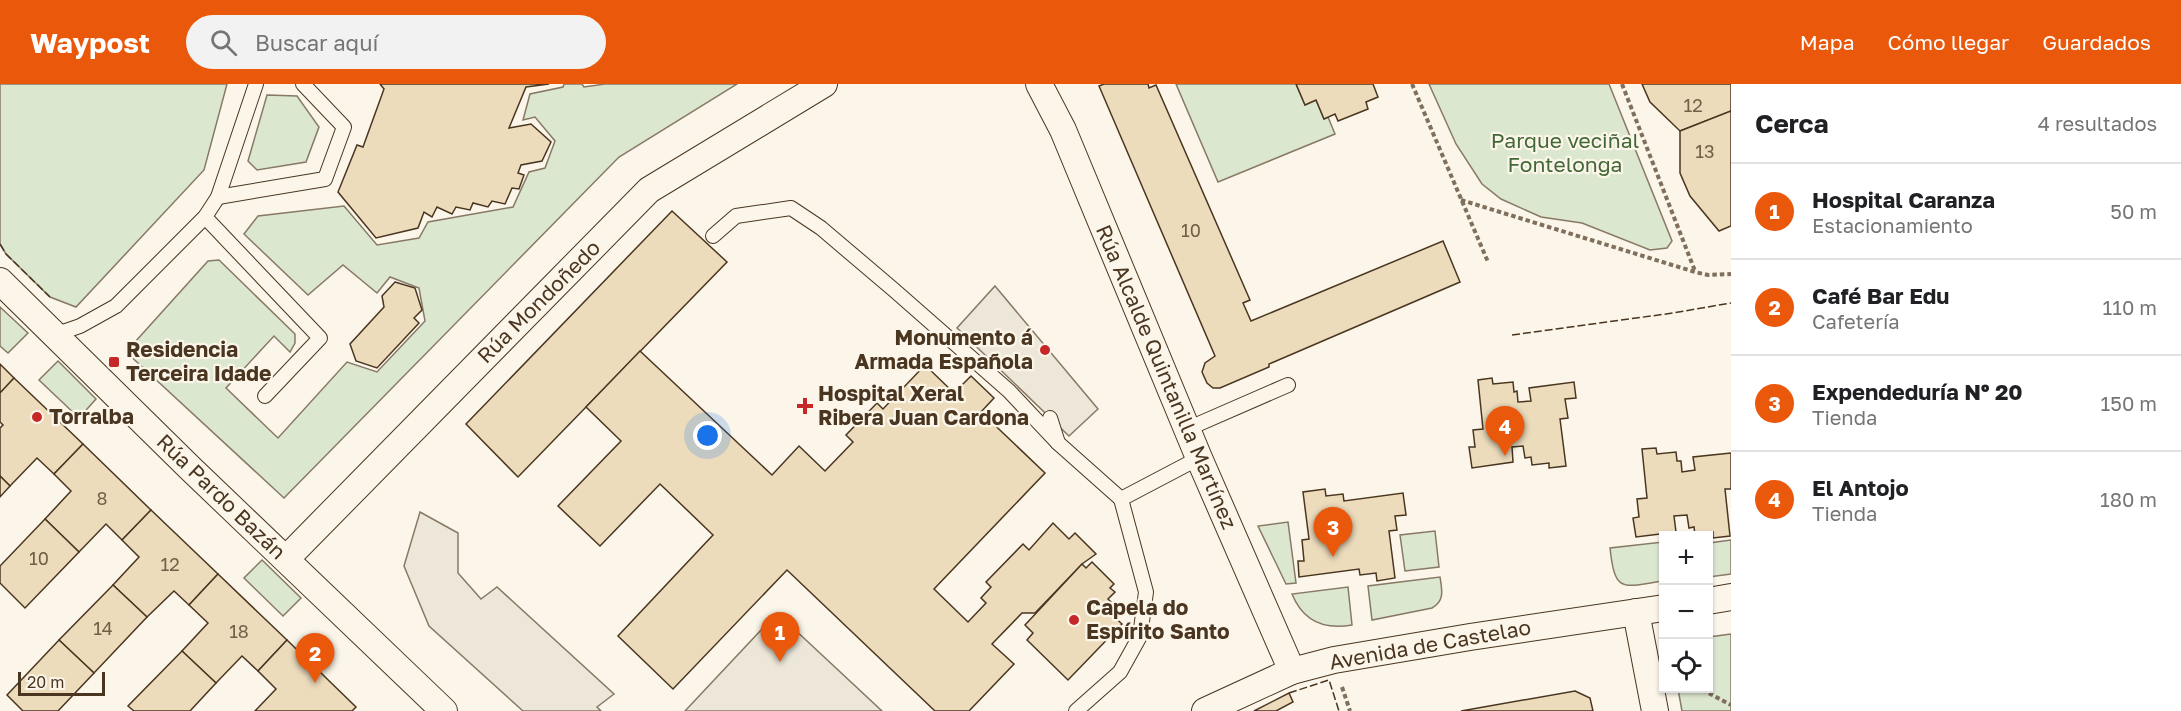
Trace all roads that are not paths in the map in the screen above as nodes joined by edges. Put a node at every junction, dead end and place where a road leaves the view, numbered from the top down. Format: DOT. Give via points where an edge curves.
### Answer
graph roads {
  1 [pos="256,84"];
  2 [pos="303,84"];
  3 [pos="824,84"];
  4 [pos="1039,84"];
  5 [pos="218,197"];
  6 [pos="205,217"];
  7 [pos="713,236"];
  8 [pos="0,281"];
  9 [pos="54,335"];
  10 [pos="1288,385"];
  11 [pos="265,396"];
  12 [pos="1050,418"];
  13 [pos="1187,429"];
  14 [pos="1058,443"];
  15 [pos="1199,458"];
  16 [pos="1121,499"];
  17 [pos="286,559"];
  18 [pos="1731,597"];
  19 [pos="1713,600"];
  20 [pos="1659,609"];
  21 [pos="1636,612"];
  22 [pos="1292,671"];
  23 [pos="444,711"];
  24 [pos="1076,711"];
  25 [pos="1205,711"];
  26 [pos="1655,711"];
  1 -- 5 [label="lane"];
  2 -- 5 [label="lane" via="344,127 325,179"];
  3 -- 17 [label="street, Rúa Mondoñedo" via="649,190"];
  4 -- 13 [label="street, Rúa Alcalde Quintanilla Martínez" via="1063,130"];
  5 -- 6 [label="lane"];
  6 -- 9 [label="lane" via="116,306"];
  6 -- 11 [label="lane" via="320,338"];
  7 -- 14 [label="lane" via="736,216 790,208 821,228 894,290 1009,391"];
  8 -- 9 [label="street, Rúa Pardo Bazán"];
  9 -- 17 [label="street, Rúa Pardo Bazán"];
  10 -- 13 [label="lane"];
  12 -- 14 [label="lane"];
  13 -- 15 [label="street, Rúa Alcalde Quintanilla Martínez"];
  14 -- 16 [label="lane"];
  15 -- 16 [label="lane"];
  15 -- 22 [label="street, Rúa Alcalde Quintanilla Martínez"];
  16 -- 24 [label="lane" via="1146,592 1140,636 1120,672"];
  17 -- 23 [label="street, Rúa Pardo Bazán"];
  18 -- 19 [label="street"];
  20 -- 21 [label="street, Avenida de Castelao"];
  21 -- 22 [label="street, Avenida de Castelao" via="1373,652"];
  21 -- 26 [label="street"];
  22 -- 25 [label="street, Avenida de Castelao"];
}
